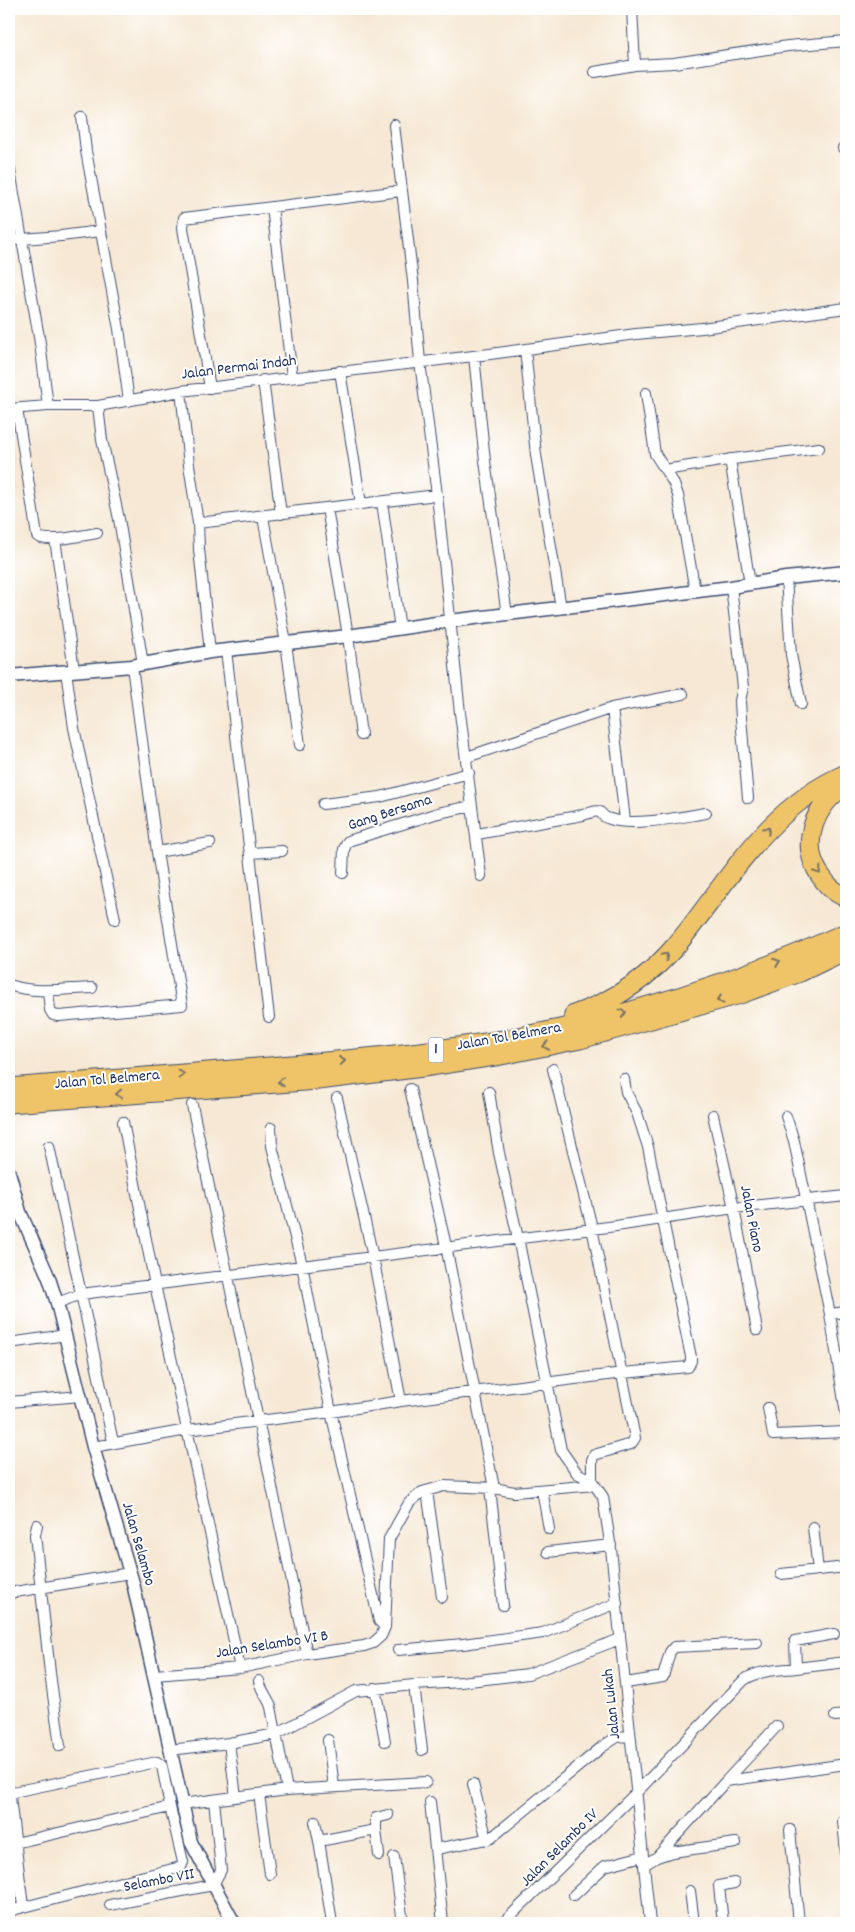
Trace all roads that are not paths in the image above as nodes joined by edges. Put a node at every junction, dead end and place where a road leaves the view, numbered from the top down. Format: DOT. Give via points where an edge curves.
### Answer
graph roads {
  1 [pos="632,9"];
  2 [pos="846,41"];
  3 [pos="635,65"];
  4 [pos="595,72"];
  5 [pos="82,117"];
  6 [pos="394,125"];
  7 [pos="9,165"];
  8 [pos="401,191"];
  9 [pos="272,207"];
  10 [pos="100,231"];
  11 [pos="21,238"];
  12 [pos="9,240"];
  13 [pos="846,308"];
  14 [pos="525,349"];
  15 [pos="474,356"];
  16 [pos="420,362"];
  17 [pos="340,371"];
  18 [pos="292,377"];
  19 [pos="263,380"];
  20 [pos="210,388"];
  21 [pos="181,390"];
  22 [pos="646,393"];
  23 [pos="129,401"];
  24 [pos="48,406"];
  25 [pos="98,406"];
  26 [pos="13,409"];
  27 [pos="819,448"];
  28 [pos="730,459"];
  29 [pos="666,470"];
  30 [pos="437,495"];
  31 [pos="382,502"];
  32 [pos="360,504"];
  33 [pos="327,508"];
  34 [pos="282,514"];
  35 [pos="263,516"];
  36 [pos="198,523"];
  37 [pos="97,533"];
  38 [pos="55,539"];
  39 [pos="846,572"];
  40 [pos="786,578"];
  41 [pos="750,584"];
  42 [pos="731,587"];
  43 [pos="695,591"];
  44 [pos="561,608"];
  45 [pos="507,615"];
  46 [pos="450,622"];
  47 [pos="400,629"];
  48 [pos="348,636"];
  49 [pos="286,643"];
  50 [pos="226,650"];
  51 [pos="210,652"];
  52 [pos="138,665"];
  53 [pos="70,670"];
  54 [pos="9,676"];
  55 [pos="683,694"];
  56 [pos="800,704"];
  57 [pos="612,708"];
  58 [pos="361,735"];
  59 [pos="300,745"];
  60 [pos="467,757"];
  61 [pos="468,773"];
  62 [pos="846,774"];
  63 [pos="846,785"];
  64 [pos="748,798"];
  65 [pos="324,804"];
  66 [pos="472,806"];
  67 [pos="706,813"];
  68 [pos="626,821"];
  69 [pos="477,834"];
  70 [pos="210,843"];
  71 [pos="282,851"];
  72 [pos="157,852"];
  73 [pos="251,853"];
  74 [pos="343,873"];
  75 [pos="481,876"];
  76 [pos="846,897"];
  77 [pos="115,919"];
  78 [pos="846,933"];
  79 [pos="846,952"];
  80 [pos="9,985"];
  81 [pos="92,988"];
  82 [pos="48,991"];
  83 [pos="269,1017"];
  84 [pos="499,1040"];
  85 [pos="554,1069"];
  86 [pos="624,1079"];
  87 [pos="9,1088"];
  88 [pos="410,1088"];
  89 [pos="489,1092"];
  90 [pos="337,1098"];
  91 [pos="9,1103"];
  92 [pos="192,1105"];
  93 [pos="713,1116"];
  94 [pos="786,1116"];
  95 [pos="124,1122"];
  96 [pos="271,1128"];
  97 [pos="49,1146"];
  98 [pos="9,1172"];
  99 [pos="846,1196"];
  100 [pos="807,1200"];
  101 [pos="734,1208"];
  102 [pos="663,1219"];
  103 [pos="592,1228"];
  104 [pos="518,1238"];
  105 [pos="446,1246"];
  106 [pos="373,1257"];
  107 [pos="302,1265"];
  108 [pos="229,1274"];
  109 [pos="155,1284"];
  110 [pos="81,1294"];
  111 [pos="58,1303"];
  112 [pos="846,1312"];
  113 [pos="830,1314"];
  114 [pos="757,1330"];
  115 [pos="66,1335"];
  116 [pos="9,1342"];
  117 [pos="623,1373"];
  118 [pos="548,1383"];
  119 [pos="476,1392"];
  120 [pos="81,1396"];
  121 [pos="401,1401"];
  122 [pos="9,1402"];
  123 [pos="768,1408"];
  124 [pos="331,1412"];
  125 [pos="846,1414"];
  126 [pos="257,1422"];
  127 [pos="187,1430"];
  128 [pos="846,1432"];
  129 [pos="113,1442"];
  130 [pos="93,1447"];
  131 [pos="593,1483"];
  132 [pos="492,1488"];
  133 [pos="427,1490"];
  134 [pos="542,1490"];
  135 [pos="36,1525"];
  136 [pos="813,1527"];
  137 [pos="549,1529"];
  138 [pos="611,1545"];
  139 [pos="548,1552"];
  140 [pos="846,1567"];
  141 [pos="818,1570"];
  142 [pos="130,1573"];
  143 [pos="782,1574"];
  144 [pos="41,1588"];
  145 [pos="9,1593"];
  146 [pos="442,1597"];
  147 [pos="617,1603"];
  148 [pos="503,1605"];
  149 [pos="385,1627"];
  150 [pos="834,1634"];
  151 [pos="620,1639"];
  152 [pos="758,1643"];
  153 [pos="398,1650"];
  154 [pos="307,1654"];
  155 [pos="846,1662"];
  156 [pos="240,1668"];
  157 [pos="796,1668"];
  158 [pos="155,1675"];
  159 [pos="259,1681"];
  160 [pos="626,1683"];
  161 [pos="414,1684"];
  162 [pos="375,1688"];
  163 [pos="846,1715"];
  164 [pos="835,1716"];
  165 [pos="777,1726"];
  166 [pos="276,1734"];
  167 [pos="630,1736"];
  168 [pos="328,1740"];
  169 [pos="385,1741"];
  170 [pos="229,1743"];
  171 [pos="60,1746"];
  172 [pos="170,1750"];
  173 [pos="422,1750"];
  174 [pos="846,1764"];
  175 [pos="726,1781"];
  176 [pos="426,1782"];
  177 [pos="473,1784"];
  178 [pos="334,1787"];
  179 [pos="287,1790"];
  180 [pos="259,1794"];
  181 [pos="636,1794"];
  182 [pos="236,1798"];
  183 [pos="214,1800"];
  184 [pos="430,1802"];
  185 [pos="183,1808"];
  186 [pos="388,1816"];
  187 [pos="843,1821"];
  188 [pos="315,1822"];
  189 [pos="376,1830"];
  190 [pos="790,1830"];
  191 [pos="487,1840"];
  192 [pos="319,1841"];
  193 [pos="15,1843"];
  194 [pos="736,1843"];
  195 [pos="436,1850"];
  196 [pos="846,1854"];
  197 [pos="379,1855"];
  198 [pos="657,1856"];
  199 [pos="394,1857"];
  200 [pos="643,1860"];
  201 [pos="270,1874"];
  202 [pos="734,1883"];
  203 [pos="214,1885"];
  204 [pos="690,1891"];
  205 [pos="574,1895"];
  206 [pos="110,1906"];
  207 [pos="23,1907"];
  208 [pos="9,1911"];
  209 [pos="234,1923"];
  210 [pos="332,1923"];
  211 [pos="403,1923"];
  212 [pos="443,1923"];
  213 [pos="504,1923"];
  214 [pos="650,1923"];
  215 [pos="694,1923"];
  216 [pos="723,1923"];
  217 [pos="799,1923"];
  1 -- 3 [label="street"];
  2 -- 3 [label="street"];
  3 -- 4 [label="street"];
  5 -- 10 [label="street"];
  6 -- 8 [label="street"];
  7 -- 11 [label="street"];
  8 -- 9 [label="street"];
  8 -- 16 [label="street"];
  9 -- 18 [label="street"];
  9 -- 20 [label="street" via="187,217 182,222"];
  10 -- 11 [label="street"];
  10 -- 23 [label="street"];
  11 -- 12 [label="street"];
  11 -- 24 [label="street"];
  13 -- 14 [label="street, Jalan Permai Indah"];
  14 -- 15 [label="street, Jalan Permai Indah"];
  14 -- 44 [label="street" via="536,454"];
  15 -- 16 [label="street, Jalan Permai Indah"];
  15 -- 45 [label="street"];
  16 -- 17 [label="street, Jalan Permai Indah"];
  16 -- 30 [label="street"];
  17 -- 18 [label="street, Jalan Permai Indah"];
  17 -- 32 [label="street"];
  18 -- 19 [label="street, Jalan Permai Indah"];
  19 -- 20 [label="street, Jalan Permai Indah"];
  19 -- 34 [label="street"];
  20 -- 21 [label="street, Jalan Permai Indah"];
  21 -- 23 [label="street, Jalan Permai Indah"];
  21 -- 36 [label="street"];
  22 -- 29 [label="street" via="655,454"];
  23 -- 25 [label="street, Jalan Permai Indah"];
  24 -- 25 [label="street, Jalan Permai Indah"];
  24 -- 26 [label="street, Jalan Permai Indah"];
  25 -- 52 [label="street" via="119,519"];
  26 -- 38 [label="street" via="35,530 42,540"];
  27 -- 28 [label="street"];
  28 -- 29 [label="street"];
  28 -- 41 [label="street"];
  29 -- 43 [label="street" via="678,495"];
  30 -- 31 [label="street"];
  30 -- 46 [label="street"];
  31 -- 32 [label="street"];
  31 -- 47 [label="street"];
  32 -- 33 [label="street"];
  33 -- 34 [label="street"];
  33 -- 48 [label="street"];
  34 -- 35 [label="street"];
  35 -- 36 [label="street"];
  35 -- 49 [label="street"];
  36 -- 51 [label="street"];
  37 -- 38 [label="street"];
  38 -- 53 [label="street"];
  39 -- 40 [label="street"];
  40 -- 41 [label="street"];
  40 -- 56 [label="street" via="791,655"];
  41 -- 42 [label="street"];
  42 -- 43 [label="street"];
  42 -- 64 [label="street" via="743,687 740,701"];
  43 -- 44 [label="street"];
  44 -- 45 [label="street"];
  45 -- 46 [label="street"];
  46 -- 47 [label="street"];
  46 -- 60 [label="street"];
  47 -- 48 [label="street"];
  48 -- 49 [label="street"];
  48 -- 58 [label="street"];
  49 -- 50 [label="street"];
  49 -- 59 [label="street"];
  50 -- 51 [label="street"];
  50 -- 73 [label="street"];
  51 -- 52 [label="street"];
  52 -- 53 [label="street"];
  52 -- 72 [label="street"];
  53 -- 54 [label="street"];
  53 -- 77 [label="street" via="74,728"];
  55 -- 57 [label="street"];
  57 -- 60 [label="street"];
  57 -- 68 [label="street"];
  60 -- 61 [label="street"];
  61 -- 65 [label="street" via="380,797"];
  61 -- 66 [label="street"];
  84 -- 62 [label="highway, one-way" via="591,1009 634,984 678,943 733,869 771,826 805,797"];
  63 -- 76 [label="highway, one-way" via="821,808 810,835 814,866 830,888"];
  66 -- 69 [label="street"];
  66 -- 74 [label="street, Gang Bersama" via="348,841 344,849"];
  67 -- 68 [label="street"];
  68 -- 69 [label="street" via="609,820 601,811 595,810"];
  69 -- 75 [label="street"];
  70 -- 72 [label="street"];
  71 -- 73 [label="street"];
  72 -- 82 [label="street" via="182,1004 60,1016 53,1015 50,1010"];
  73 -- 83 [label="street"];
  84 -- 78 [label="highway, Jalan Tol Belmera / 1, one-way" via="577,1025 658,1004 737,978"];
  79 -- 91 [label="highway, Jalan Tol Belmera / 1, one-way" via="740,994 661,1018 501,1055 318,1080"];
  80 -- 82 [label="street"];
  81 -- 82 [label="street"];
  87 -- 84 [label="highway, Jalan Tol Belmera / 1, one-way" via="325,1063"];
  85 -- 103 [label="street"];
  86 -- 102 [label="street" via="626,1092 644,1134"];
  88 -- 105 [label="street"];
  89 -- 104 [label="street"];
  90 -- 106 [label="street"];
  92 -- 108 [label="street"];
  93 -- 101 [label="street, Jalan Piano"];
  94 -- 100 [label="street"];
  95 -- 109 [label="street"];
  96 -- 107 [label="street" via="272,1146"];
  97 -- 110 [label="street"];
  98 -- 111 [label="street, Jalan Selambo" via="20,1212"];
  99 -- 100 [label="street"];
  100 -- 101 [label="street"];
  100 -- 113 [label="street"];
  101 -- 102 [label="street"];
  101 -- 114 [label="street, Jalan Piano"];
  102 -- 103 [label="street"];
  102 -- 117 [label="street" via="691,1362 688,1367"];
  103 -- 104 [label="street"];
  103 -- 117 [label="street"];
  104 -- 105 [label="street"];
  104 -- 118 [label="street"];
  105 -- 106 [label="street"];
  105 -- 119 [label="street"];
  106 -- 107 [label="street"];
  106 -- 121 [label="street"];
  107 -- 108 [label="street"];
  107 -- 124 [label="street"];
  108 -- 109 [label="street"];
  108 -- 126 [label="street"];
  109 -- 110 [label="street"];
  109 -- 127 [label="street"];
  110 -- 111 [label="street"];
  110 -- 129 [label="street"];
  111 -- 115 [label="street, Jalan Selambo"];
  112 -- 113 [label="street"];
  113 -- 125 [label="street"];
  115 -- 116 [label="street"];
  115 -- 120 [label="street, Jalan Selambo"];
  117 -- 118 [label="street"];
  117 -- 131 [label="street" via="634,1441 594,1455"];
  118 -- 119 [label="street"];
  118 -- 131 [label="street" via="561,1450 578,1473"];
  119 -- 121 [label="street"];
  119 -- 132 [label="street"];
  120 -- 122 [label="street"];
  120 -- 130 [label="street, Jalan Selambo"];
  121 -- 124 [label="street"];
  123 -- 128 [label="street" via="773,1435"];
  124 -- 126 [label="street"];
  124 -- 149 [label="street" via="379,1621"];
  126 -- 127 [label="street"];
  126 -- 154 [label="street"];
  127 -- 129 [label="street"];
  127 -- 156 [label="street"];
  129 -- 130 [label="street"];
  130 -- 142 [label="street, Jalan Selambo"];
  131 -- 134 [label="street"];
  131 -- 138 [label="street, Jalan Lukah" via="603,1497"];
  132 -- 133 [label="street" via="444,1486"];
  132 -- 134 [label="street" via="514,1492"];
  132 -- 148 [label="street"];
  133 -- 146 [label="street"];
  133 -- 149 [label="street" via="410,1504 389,1539"];
  134 -- 137 [label="street"];
  135 -- 144 [label="street"];
  136 -- 141 [label="street"];
  138 -- 139 [label="street"];
  138 -- 147 [label="street, Jalan Lukah"];
  140 -- 141 [label="street"];
  141 -- 143 [label="street"];
  142 -- 144 [label="street"];
  142 -- 158 [label="street, Jalan Selambo"];
  144 -- 145 [label="street"];
  144 -- 171 [label="street"];
  147 -- 151 [label="street, Jalan Lukah"];
  147 -- 153 [label="street" via="543,1633"];
  149 -- 154 [label="street, Jalan Selambo VI B" via="381,1636 364,1646"];
  150 -- 157 [label="street" via="795,1641"];
  151 -- 160 [label="street, Jalan Lukah"];
  151 -- 161 [label="street" via="528,1674"];
  152 -- 160 [label="street" via="674,1646 663,1677"];
  154 -- 156 [label="street, Jalan Selambo VI B"];
  155 -- 157 [label="street, Jalan Selambo IV"];
  156 -- 158 [label="street, Jalan Selambo VI B"];
  157 -- 181 [label="street, Jalan Selambo IV" via="767,1671 744,1680"];
  158 -- 172 [label="street, Jalan Selambo"];
  159 -- 166 [label="street" via="268,1698"];
  160 -- 167 [label="street, Jalan Lukah"];
  161 -- 162 [label="street"];
  161 -- 173 [label="street"];
  162 -- 166 [label="street" via="356,1691"];
  162 -- 169 [label="street"];
  163 -- 164 [label="street"];
  165 -- 175 [label="street"];
  166 -- 170 [label="street"];
  166 -- 179 [label="street"];
  167 -- 181 [label="street, Jalan Lukah"];
  167 -- 191 [label="street" via="617,1738 602,1747"];
  168 -- 178 [label="street"];
  170 -- 172 [label="street"];
  170 -- 182 [label="street"];
  172 -- 185 [label="street, Jalan Selambo"];
  174 -- 175 [label="street"];
  175 -- 198 [label="street"];
  176 -- 178 [label="street"];
  177 -- 191 [label="street"];
  178 -- 179 [label="street"];
  179 -- 180 [label="street"];
  180 -- 182 [label="street"];
  180 -- 201 [label="street"];
  181 -- 200 [label="street, Jalan Lukah"];
  181 -- 213 [label="street, Jalan Selambo IV"];
  182 -- 183 [label="street"];
  183 -- 185 [label="street"];
  183 -- 203 [label="street" via="221,1870"];
  184 -- 195 [label="street"];
  185 -- 193 [label="street"];
  185 -- 193 [label="street" via="157,1762 16,1790 10,1797"];
  185 -- 203 [label="street, Jalan Selambo" via="191,1842"];
  185 -- 207 [label="street" via="181,1867"];
  186 -- 189 [label="street" via="376,1818"];
  187 -- 196 [label="street"];
  188 -- 192 [label="street"];
  189 -- 192 [label="street"];
  189 -- 197 [label="street"];
  190 -- 217 [label="street"];
  191 -- 195 [label="street"];
  192 -- 210 [label="street"];
  193 -- 207 [label="street"];
  194 -- 198 [label="street"];
  195 -- 212 [label="street"];
  198 -- 200 [label="street"];
  199 -- 211 [label="street"];
  200 -- 205 [label="street" via="605,1866"];
  200 -- 214 [label="street, Jalan Lukah"];
  202 -- 216 [label="street" via="719,1886"];
  203 -- 206 [label="street, Selambo VII"];
  203 -- 209 [label="street, Jalan Selambo"];
  204 -- 215 [label="street"];
  207 -- 208 [label="street"];
}
